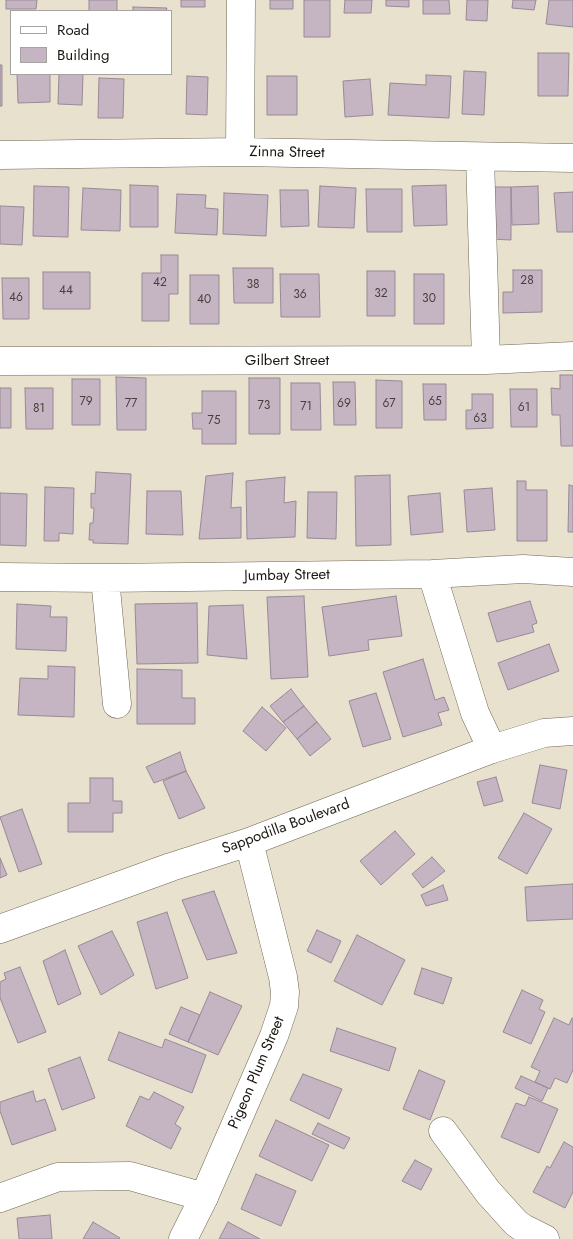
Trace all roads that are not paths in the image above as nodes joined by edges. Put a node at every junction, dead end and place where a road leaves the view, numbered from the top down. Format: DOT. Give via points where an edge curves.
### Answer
graph roads {
  1 [pos="240,0"];
  2 [pos="240,152"];
  3 [pos="0,155"];
  4 [pos="480,157"];
  5 [pos="573,158"];
  6 [pos="573,356"];
  7 [pos="486,360"];
  8 [pos="0,361"];
  9 [pos="573,572"];
  10 [pos="432,574"];
  11 [pos="0,577"];
  12 [pos="105,578"];
  13 [pos="117,704"];
  14 [pos="573,730"];
  15 [pos="492,749"];
  16 [pos="249,842"];
  17 [pos="0,929"];
  18 [pos="443,1131"];
  19 [pos="204,1197"];
  20 [pos="0,1198"];
  21 [pos="183,1239"];
  22 [pos="544,1239"];
  1 -- 2 [label="street"];
  2 -- 3 [label="street, Zinna Street"];
  2 -- 4 [label="street, Zinna Street"];
  4 -- 5 [label="street, Zinna Street"];
  4 -- 7 [label="street"];
  6 -- 7 [label="street, Gilbert Street"];
  7 -- 8 [label="street, Gilbert Street"];
  9 -- 10 [label="street, Jumbay Street" via="523,569"];
  10 -- 12 [label="street, Jumbay Street"];
  10 -- 15 [label="street" via="474,712"];
  11 -- 12 [label="street, Jumbay Street"];
  12 -- 13 [label="street"];
  14 -- 15 [label="street, Sappodilla Boulevard" via="544,733"];
  15 -- 16 [label="street, Sappodilla Boulevard"];
  16 -- 17 [label="street, Sappodilla Boulevard"];
  16 -- 19 [label="street, Pigeon Plum Street" via="283,977 284,1006"];
  18 -- 22 [label="street" via="488,1192 516,1223"];
  19 -- 20 [label="street" via="121,1176 58,1177"];
  19 -- 21 [label="street, Pigeon Plum Street"];
}
